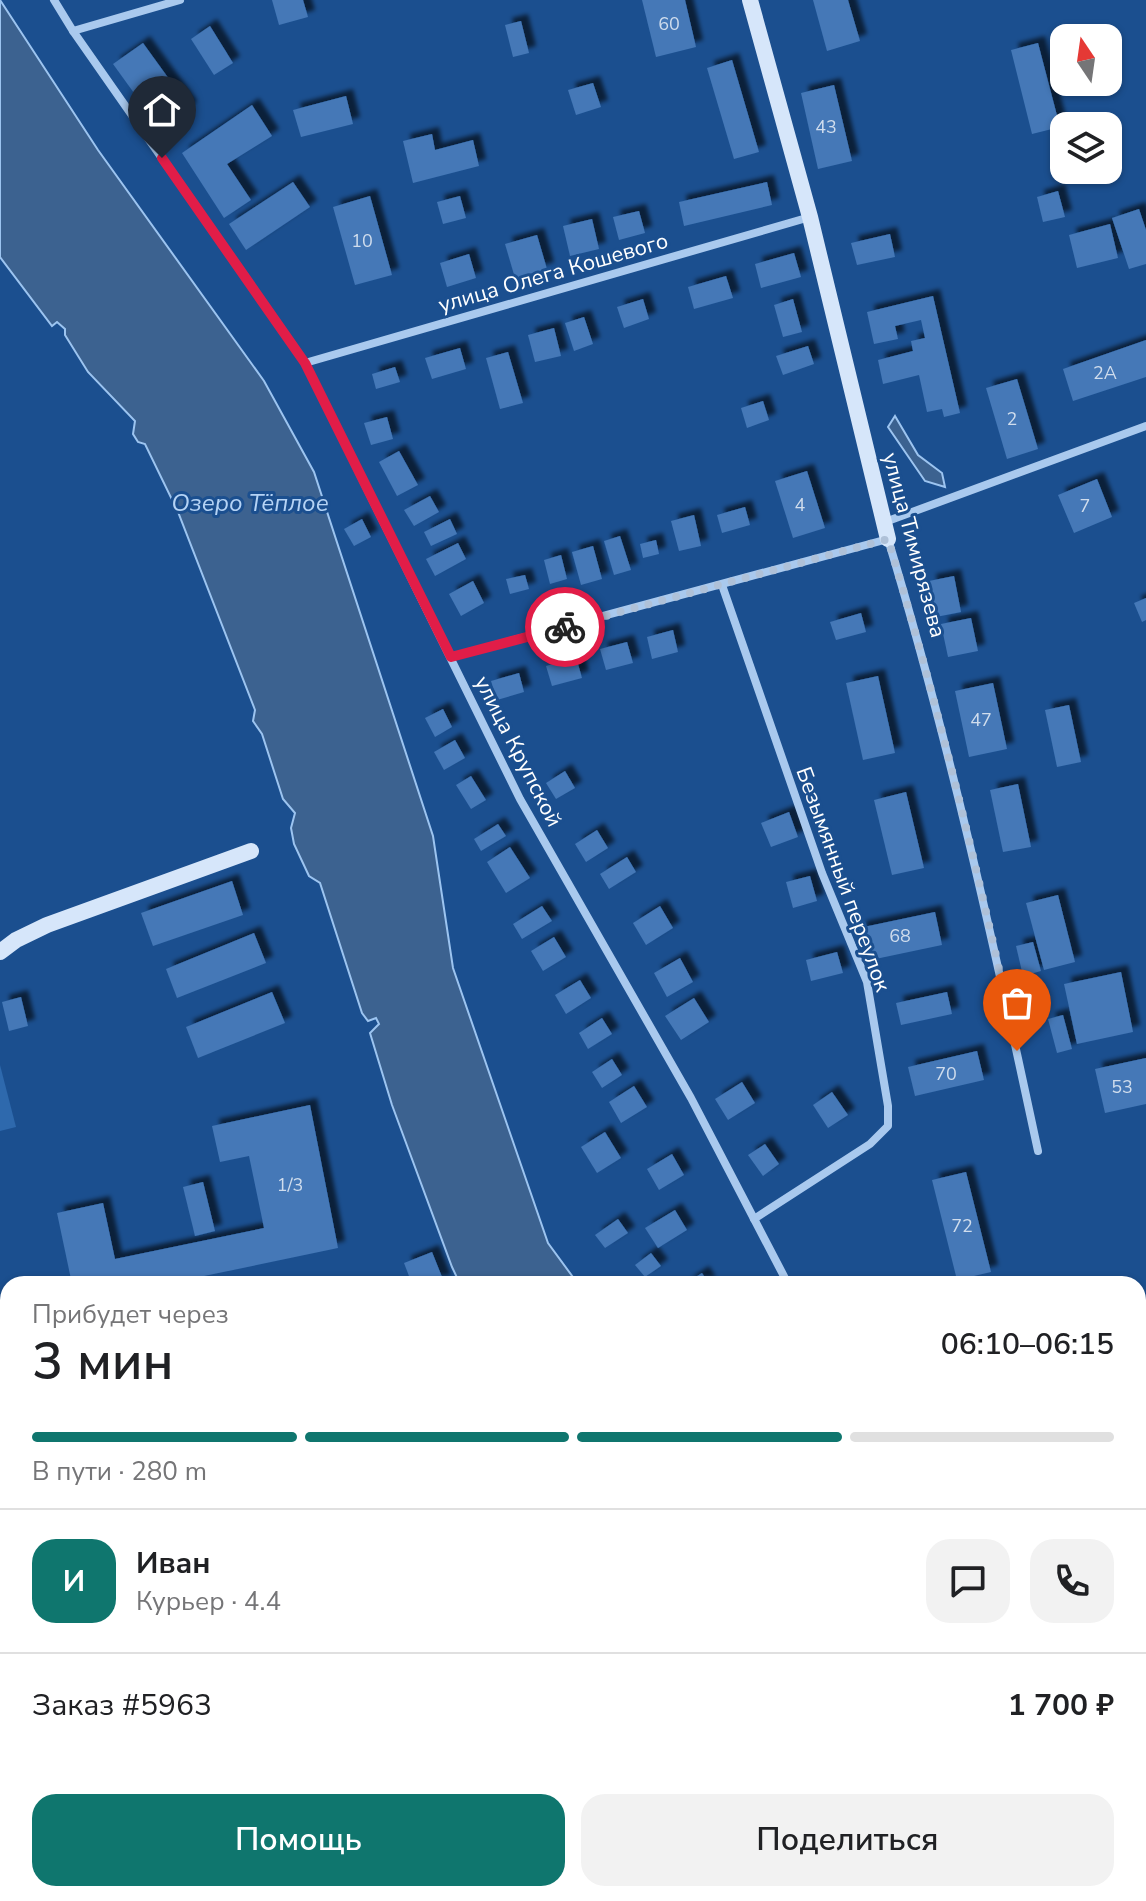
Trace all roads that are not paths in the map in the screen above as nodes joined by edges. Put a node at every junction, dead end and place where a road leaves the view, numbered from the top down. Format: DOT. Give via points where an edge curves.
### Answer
graph roads {
  1 [pos="54,0"];
  2 [pos="180,0"];
  3 [pos="750,0"];
  4 [pos="73,31"];
  5 [pos="810,217"];
  6 [pos="305,363"];
  7 [pos="1146,426"];
  8 [pos="886,531"];
  9 [pos="722,585"];
  10 [pos="451,657"];
  11 [pos="251,851"];
  12 [pos="0,952"];
  13 [pos="1038,1151"];
  14 [pos="754,1219"];
  15 [pos="784,1276"];
  1 -- 4 [label="street, улица Крупской"];
  2 -- 4 [label="street"];
  3 -- 5 [label="street, улица Тимирязева"];
  4 -- 6 [label="street, улица Крупской"];
  5 -- 6 [label="street, улица Олега Кошевого"];
  5 -- 8 [label="street, улица Тимирязева"];
  6 -- 10 [label="street, улица Крупской"];
  7 -- 8 [label="street"];
  8 -- 9 [label="street"];
  8 -- 13 [label="street, улица Тимирязева" via="922,650 982,890"];
  9 -- 10 [label="street"];
  9 -- 14 [label="street, Безымянный переулок" via="822,873 867,982 888,1106 888,1126 870,1144"];
  10 -- 14 [label="street, улица Крупской" via="520,799"];
  11 -- 12 [label="street" via="47,925"];
  14 -- 15 [label="street, улица Крупской"];
}
